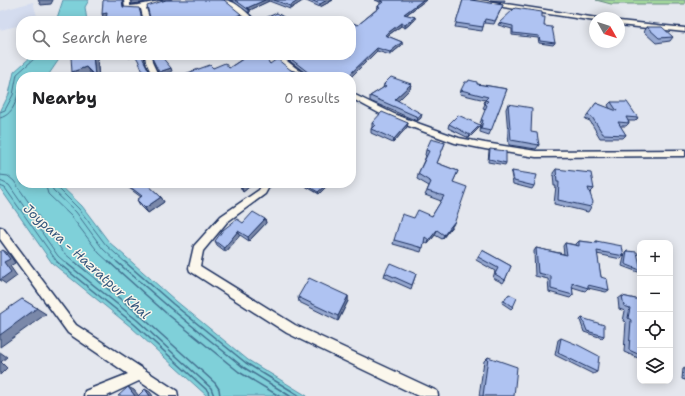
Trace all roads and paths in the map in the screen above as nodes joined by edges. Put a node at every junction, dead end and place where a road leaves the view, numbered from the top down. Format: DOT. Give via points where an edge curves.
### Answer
graph roads {
  1 [pos="127,0"];
  2 [pos="168,0"];
  3 [pos="226,0"];
  4 [pos="470,0"];
  5 [pos="142,7"];
  6 [pos="145,16"];
  7 [pos="248,16"];
  8 [pos="589,18"];
  9 [pos="625,24"];
  10 [pos="685,30"];
  11 [pos="149,60"];
  12 [pos="281,60"];
  13 [pos="154,72"];
  14 [pos="297,72"];
  15 [pos="356,98"];
  16 [pos="685,153"];
  17 [pos="264,188"];
  18 [pos="0,231"];
  19 [pos="139,375"];
  20 [pos="90,396"];
  21 [pos="172,396"];
  22 [pos="432,396"];
  1 -- 5 [label="street" via="127,8"];
  2 -- 5 [label="street"];
  3 -- 7 [label="street"];
  4 -- 8 [label="street"];
  5 -- 6 [label="street"];
  9 -- 10 [label="street"];
  11 -- 13 [label="street"];
  12 -- 14 [label="street"];
  15 -- 16 [label="street" via="417,126 458,141 485,146 536,154"];
  17 -- 22 [label="street" via="224,219 198,249 194,268 291,329"];
  18 -- 19 [label="street" via="72,329"];
  19 -- 20 [label="street"];
  19 -- 21 [label="street"];
}
